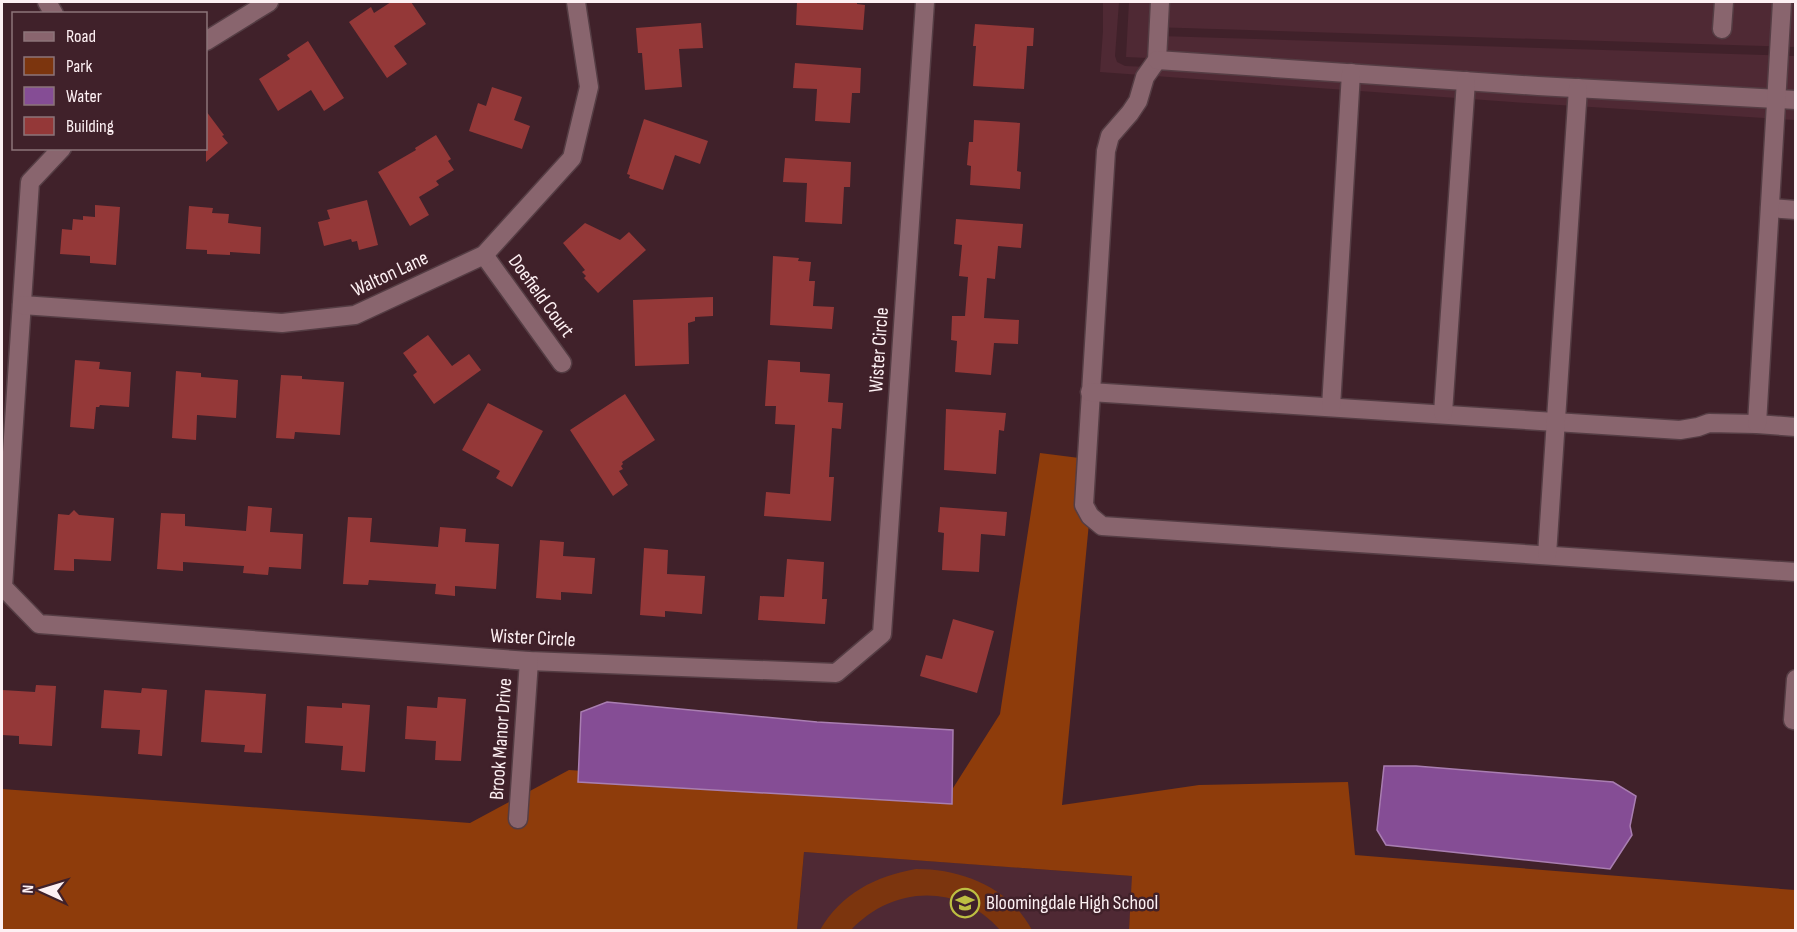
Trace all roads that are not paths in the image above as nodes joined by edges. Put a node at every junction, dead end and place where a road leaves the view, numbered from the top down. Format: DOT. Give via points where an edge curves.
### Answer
graph roads {
  1 [pos="269,2"];
  2 [pos="576,2"];
  3 [pos="925,2"];
  4 [pos="1160,2"];
  5 [pos="1724,2"];
  6 [pos="1782,2"];
  7 [pos="1722,29"];
  8 [pos="207,40"];
  9 [pos="1157,60"];
  10 [pos="1351,73"];
  11 [pos="1466,81"];
  12 [pos="1578,88"];
  13 [pos="1777,99"];
  14 [pos="1796,100"];
  15 [pos="60,150"];
  16 [pos="1770,208"];
  17 [pos="1796,210"];
  18 [pos="484,255"];
  19 [pos="22,305"];
  20 [pos="562,363"];
  21 [pos="1090,392"];
  22 [pos="1331,407"];
  23 [pos="1443,414"];
  24 [pos="1557,421"];
  25 [pos="1757,424"];
  26 [pos="1796,427"];
  27 [pos="1547,555"];
  28 [pos="1796,572"];
  29 [pos="529,661"];
  30 [pos="1796,679"];
  31 [pos="1796,720"];
  32 [pos="518,819"];
  1 -- 8 [label="street"];
  2 -- 18 [label="street, Walton Lane" via="589,87 572,159"];
  3 -- 29 [label="street, Wister Circle" via="882,634 836,673"];
  4 -- 9 [label="street"];
  5 -- 7 [label="street"];
  6 -- 13 [label="street"];
  9 -- 10 [label="street"];
  9 -- 21 [label="street" via="1145,77 1134,107 1110,136 1106,151"];
  10 -- 11 [label="street"];
  10 -- 22 [label="street"];
  11 -- 12 [label="street"];
  11 -- 23 [label="street"];
  12 -- 13 [label="street"];
  12 -- 24 [label="street"];
  13 -- 14 [label="street"];
  13 -- 16 [label="street"];
  15 -- 19 [label="street, Wister Circle" via="30,182"];
  16 -- 17 [label="street"];
  16 -- 25 [label="street"];
  18 -- 19 [label="street, Walton Lane" via="355,315 282,323"];
  18 -- 20 [label="street, Doefield Court"];
  19 -- 29 [label="street, Wister Circle" via="3,587 39,624"];
  21 -- 22 [label="street"];
  21 -- 27 [label="street" via="1084,505 1102,526"];
  22 -- 23 [label="street"];
  23 -- 24 [label="street"];
  24 -- 25 [label="street" via="1680,430 1709,423"];
  24 -- 27 [label="street"];
  25 -- 26 [label="street"];
  27 -- 28 [label="street"];
  29 -- 32 [label="street, Brook Manor Drive"];
  30 -- 31 [label="street"];
}
